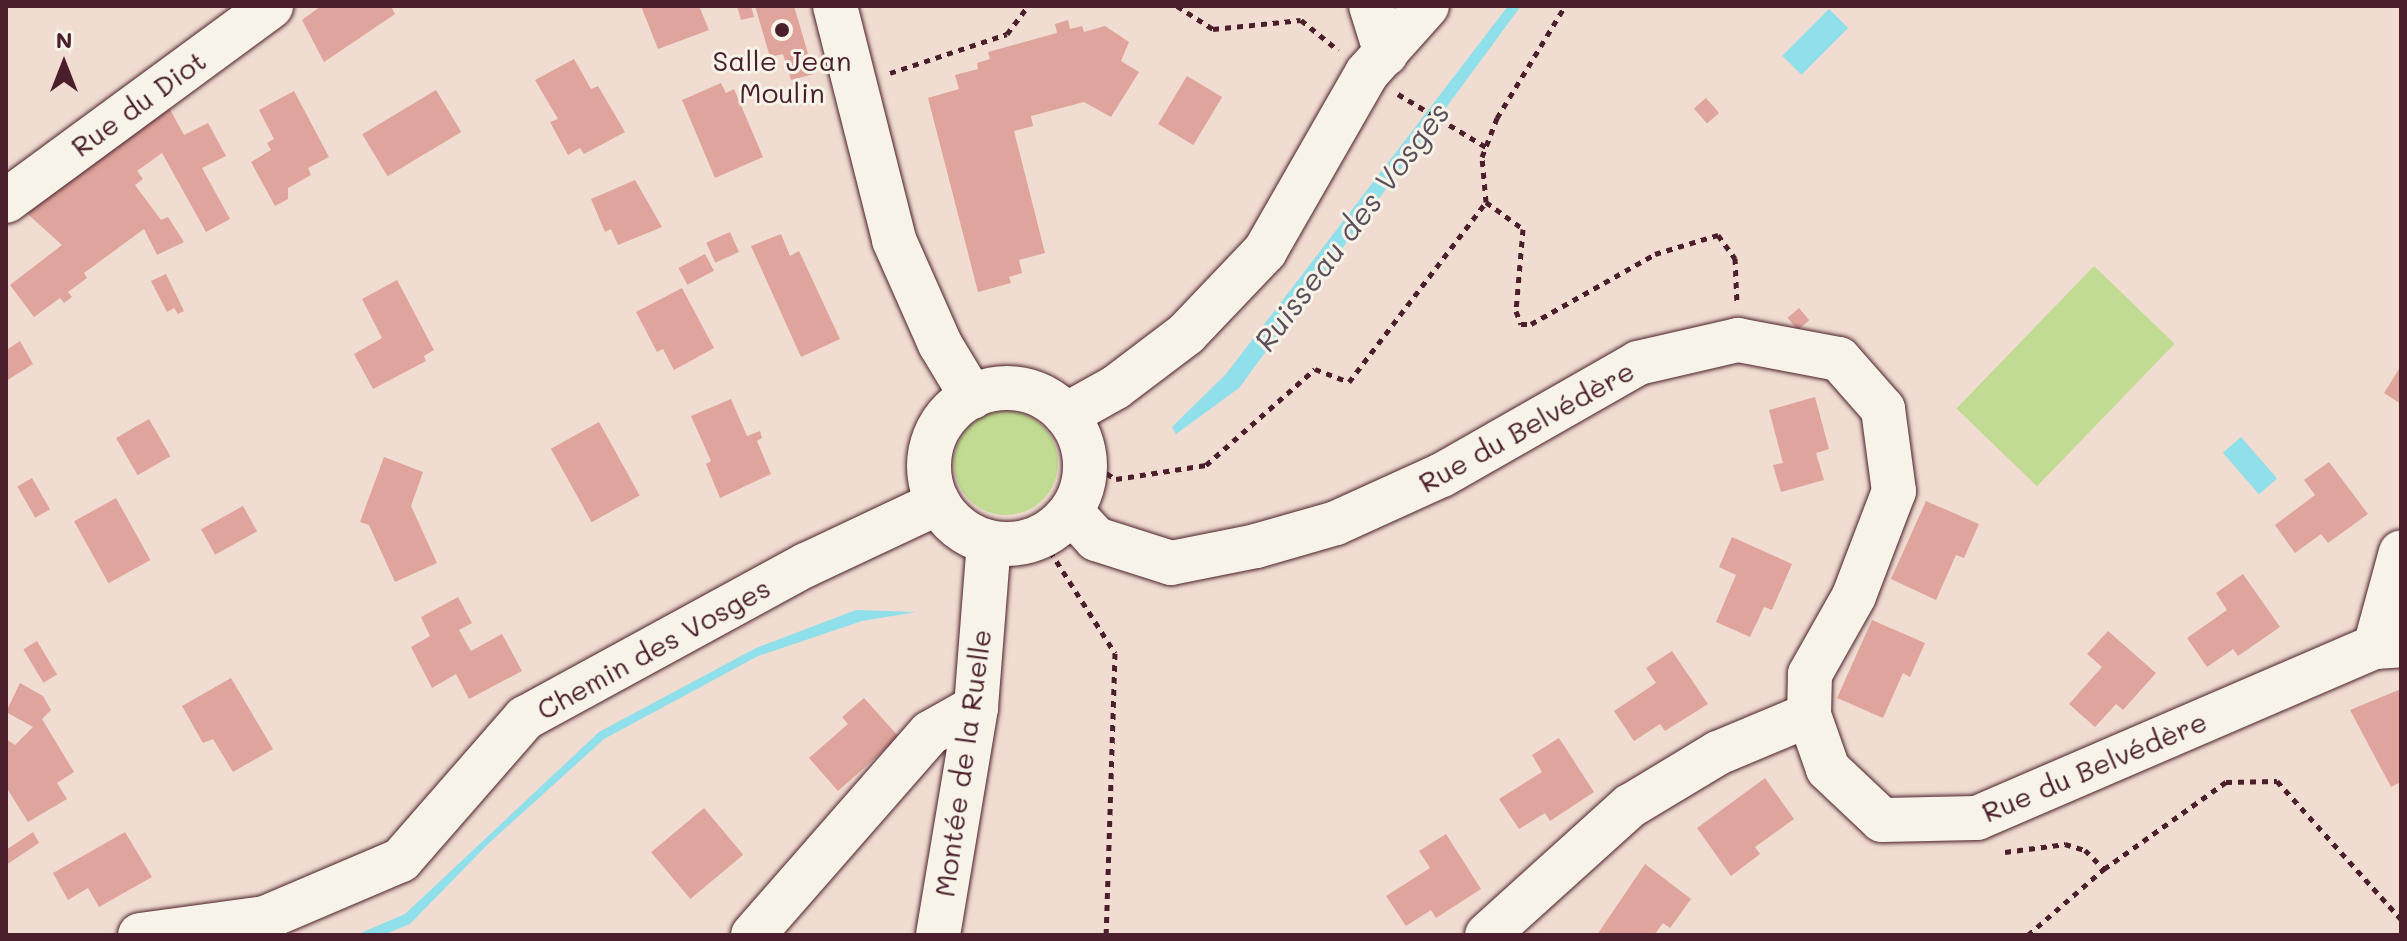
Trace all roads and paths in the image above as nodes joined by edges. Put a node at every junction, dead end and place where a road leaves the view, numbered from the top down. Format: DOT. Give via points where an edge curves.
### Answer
graph roads {
  1 [pos="271,6"];
  2 [pos="835,6"];
  3 [pos="1028,6"];
  4 [pos="1177,6"];
  5 [pos="1371,6"];
  6 [pos="1427,6"];
  7 [pos="1565,6"];
  8 [pos="1377,70"];
  9 [pos="857,83"];
  10 [pos="1486,147"];
  11 [pos="6,201"];
  12 [pos="1486,202"];
  13 [pos="1738,340"];
  14 [pos="972,397"];
  15 [pos="1066,415"];
  16 [pos="1086,461"];
  17 [pos="938,503"];
  18 [pos="1056,525"];
  19 [pos="989,543"];
  20 [pos="2401,552"];
  21 [pos="2388,646"];
  22 [pos="976,707"];
  23 [pos="1809,715"];
  24 [pos="1977,818"];
  25 [pos="2104,869"];
  26 [pos="2401,919"];
  27 [pos="140,935"];
  28 [pos="753,935"];
  29 [pos="938,935"];
  30 [pos="1106,935"];
  31 [pos="1487,935"];
  32 [pos="2028,935"];
  1 -- 11 [label="street, Rue du Diot"];
  2 -- 9 [label="street"];
  3 -- 9 [label="path" via="1007,34"];
  4 -- 8 [label="path" via="1213,29 1301,20"];
  5 -- 8 [label="street"];
  6 -- 8 [label="street"];
  7 -- 10 [label="path" via="1497,118"];
  8 -- 10 [label="path"];
  8 -- 15 [label="street" via="1265,251 1186,334 1116,387"];
  9 -- 14 [label="street" via="894,240 940,344"];
  10 -- 12 [label="path"];
  12 -- 13 [label="path" via="1523,229 1516,311 1521,324 1531,324 1655,254 1718,235 1735,258"];
  12 -- 16 [label="path" via="1349,382 1315,369 1206,465 1116,479"];
  13 -- 18 [label="street, Rue du Belvédère" via="1638,363 1442,475 1336,523 1256,546 1171,563"];
  13 -- 23 [label="street, Rue du Belvédère" via="1839,359 1883,409 1894,491 1854,596 1810,674"];
  14 -- 15 [label="street" via="1022,389 1046,398"];
  14 -- 17 [label="street" via="952,411 930,455"];
  15 -- 16 [label="street" via="1080,436"];
  16 -- 18 [label="street" via="1083,488"];
  17 -- 19 [label="street" via="969,534"];
  17 -- 27 [label="street, Chemin des Vosges" via="806,565 525,718 401,860 265,918"];
  18 -- 19 [label="street"];
  18 -- 30 [label="path" via="1115,653"];
  19 -- 22 [label="street, Montée de la Ruelle"];
  20 -- 21 [label="street"];
  21 -- 24 [label="street, Rue du Belvédère"];
  22 -- 28 [label="street" via="930,733"];
  22 -- 29 [label="street, Montée de la Ruelle"];
  23 -- 24 [label="street, Rue du Belvédère" via="1828,769 1882,820"];
  23 -- 31 [label="street" via="1718,753 1630,806"];
  24 -- 25 [label="path" via="2004,852 2065,844 2085,850"];
  25 -- 26 [label="path" via="2226,782 2277,781"];
  25 -- 32 [label="path"];
}
